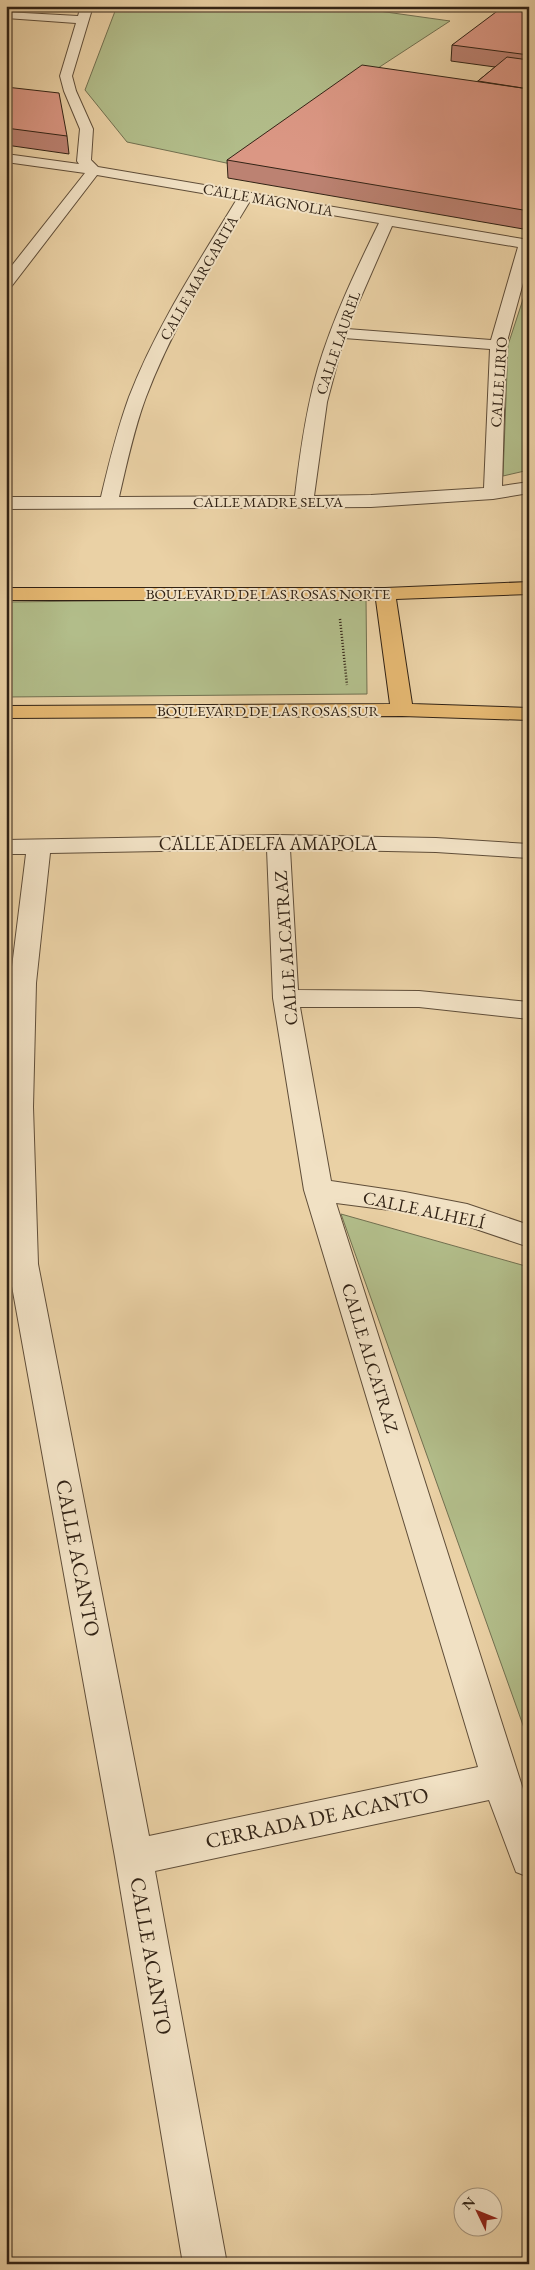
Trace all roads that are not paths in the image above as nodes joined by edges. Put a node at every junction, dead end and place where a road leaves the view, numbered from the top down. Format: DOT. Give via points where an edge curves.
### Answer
graph roads {
  1 [pos="51,6"];
  2 [pos="87,6"];
  3 [pos="6,14"];
  4 [pos="22,19"];
  5 [pos="83,23"];
  6 [pos="6,28"];
  7 [pos="6,158"];
  8 [pos="94,170"];
  9 [pos="246,196"];
  10 [pos="387,220"];
  11 [pos="527,245"];
  12 [pos="9,276"];
  13 [pos="338,333"];
  14 [pos="498,345"];
  15 [pos="529,487"];
  16 [pos="493,493"];
  17 [pos="109,502"];
  18 [pos="304,502"];
  19 [pos="6,503"];
  20 [pos="529,588"];
  21 [pos="6,594"];
  22 [pos="385,594"];
  23 [pos="402,710"];
  24 [pos="6,712"];
  25 [pos="529,714"];
  26 [pos="278,842"];
  27 [pos="6,847"];
  28 [pos="39,847"];
  29 [pos="529,851"];
  30 [pos="286,998"];
  31 [pos="529,1011"];
  32 [pos="318,1190"];
  33 [pos="529,1236"];
  34 [pos="15,1265"];
  35 [pos="500,1780"];
  36 [pos="134,1857"];
  37 [pos="529,1859"];
  38 [pos="205,2264"];
  1 -- 4 [label="street"];
  2 -- 5 [label="street"];
  3 -- 4 [label="street"];
  4 -- 5 [label="street"];
  4 -- 5 [label="street"];
  4 -- 6 [label="street"];
  5 -- 8 [label="street" via="66,76 87,135 84,161"];
  7 -- 8 [label="street, CALLE MAGNOLIA"];
  8 -- 9 [label="street, CALLE MAGNOLIA"];
  8 -- 12 [label="street"];
  9 -- 10 [label="street, CALLE MAGNOLIA"];
  9 -- 17 [label="street, CALLE MARGARITA" via="194,280 162,341 137,398"];
  10 -- 11 [label="street, CALLE MAGNOLIA"];
  10 -- 13 [label="street, CALLE LAUREL"];
  11 -- 14 [label="street, CALLE LIRIO"];
  13 -- 14 [label="street"];
  13 -- 18 [label="street, CALLE LAUREL" via="313,426"];
  14 -- 16 [label="street, CALLE LIRIO"];
  15 -- 16 [label="street, CALLE MADRE SELVA"];
  16 -- 18 [label="street, CALLE MADRE SELVA"];
  17 -- 18 [label="street, CALLE MADRE SELVA"];
  17 -- 19 [label="street, CALLE MADRE SELVA"];
  20 -- 22 [label="main road, BOULEVARD DE LAS ROSAS NORTE"];
  21 -- 22 [label="main road, BOULEVARD DE LAS ROSAS NORTE"];
  22 -- 23 [label="main road"];
  23 -- 24 [label="main road, BOULEVARD DE LAS ROSAS SUR"];
  23 -- 25 [label="main road, BOULEVARD DE LAS ROSAS SUR"];
  26 -- 28 [label="street, CALLE ADELFA AMAPOLA"];
  26 -- 29 [label="street, CALLE ADELFA AMAPOLA" via="436,845"];
  26 -- 30 [label="street, CALLE ALCATRAZ"];
  27 -- 28 [label="street, CALLE ADELFA AMAPOLA"];
  28 -- 34 [label="street, CALLE ACANTO" via="24,983"];
  30 -- 31 [label="street" via="419,998"];
  30 -- 32 [label="street, CALLE ALCATRAZ"];
  32 -- 33 [label="street, CALLE ALHELÍ" via="405,1202 467,1215"];
  32 -- 35 [label="street, CALLE ALCATRAZ"];
  34 -- 36 [label="street, CALLE ACANTO"];
  35 -- 36 [label="street, CERRADA DE ACANTO"];
  35 -- 37 [label="street, CALLE ALCATRAZ"];
  36 -- 38 [label="street, CALLE ACANTO"];
}
